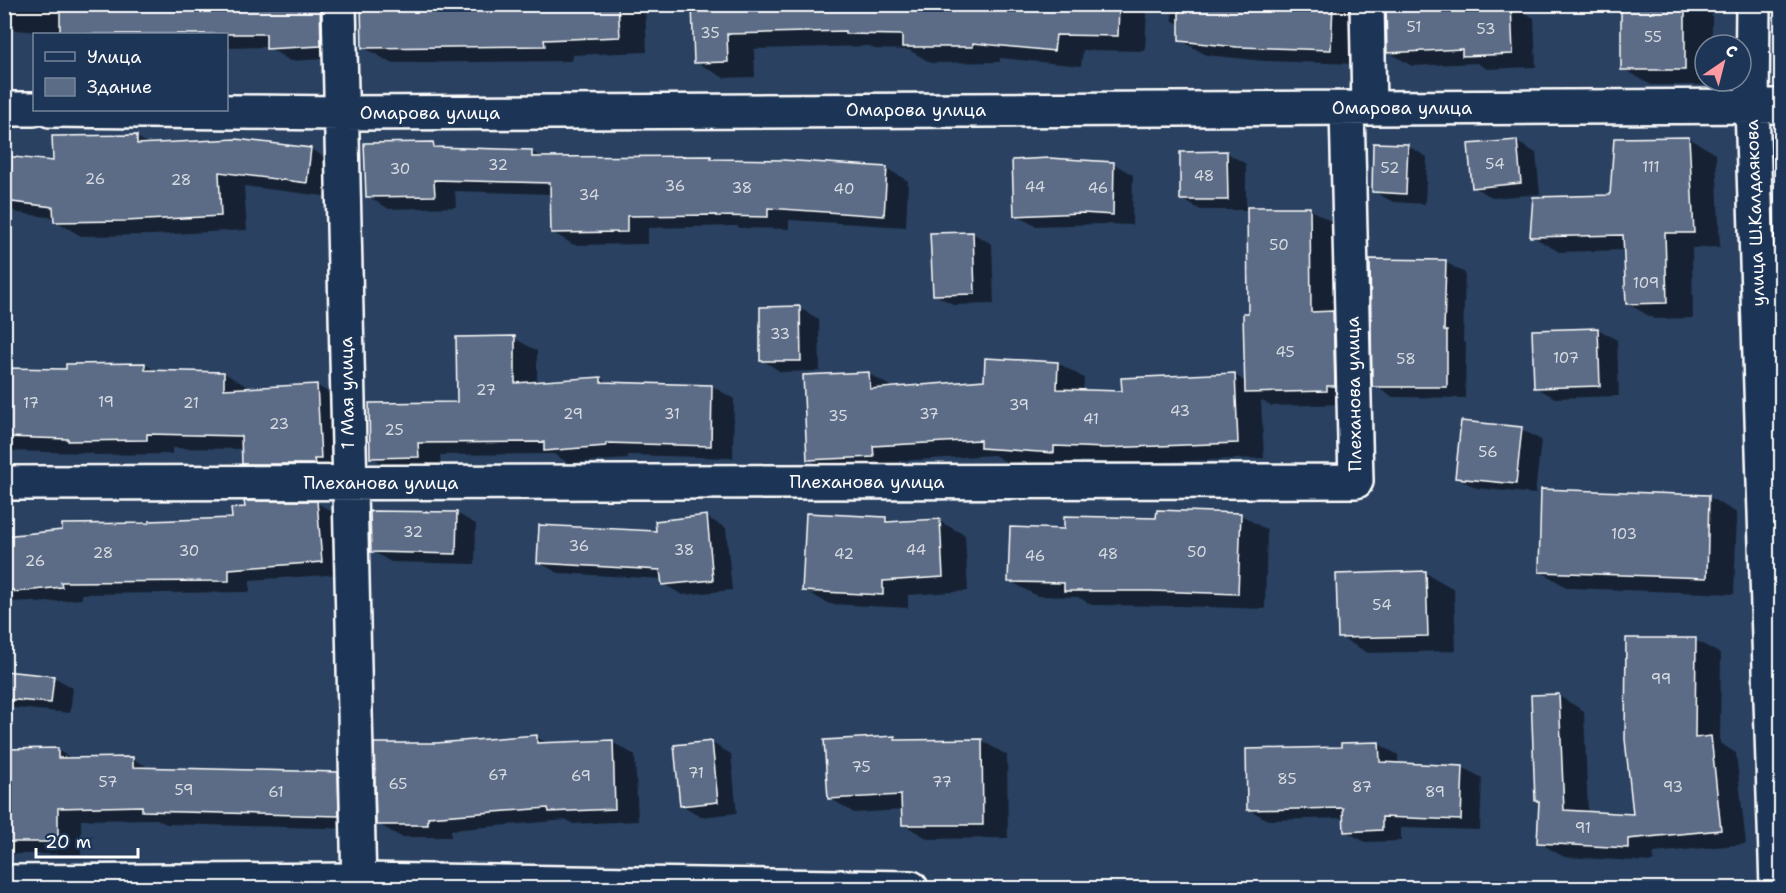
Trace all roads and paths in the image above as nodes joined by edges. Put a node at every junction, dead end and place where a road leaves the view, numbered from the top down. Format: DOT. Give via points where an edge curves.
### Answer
graph roads {
  1 [pos="339,4"];
  2 [pos="1367,4"];
  3 [pos="1753,4"];
  4 [pos="1767,106"];
  5 [pos="1358,108"];
  6 [pos="4,109"];
  7 [pos="33,109"];
  8 [pos="147,111"];
  9 [pos="341,113"];
  10 [pos="4,483"];
  11 [pos="350,483"];
  12 [pos="4,882"];
  13 [pos="359,884"];
  14 [pos="911,888"];
  15 [pos="1777,888"];
  1 -- 9 [label="street, 1 Мая улица"];
  2 -- 5 [label="street, Плеханова улица"];
  3 -- 4 [label="street, улица Ш.Калдаякова"];
  4 -- 5 [label="street, Омарова улица"];
  4 -- 15 [label="street, улица Ш.Калдаякова"];
  5 -- 9 [label="street, Омарова улица"];
  5 -- 11 [label="street, Плеханова улица" via="1356,481"];
  6 -- 7 [label="street"];
  8 -- 9 [label="street, Омарова улица"];
  9 -- 11 [label="street, 1 Мая улица"];
  10 -- 11 [label="street, Плеханова улица"];
  11 -- 13 [label="street, 1 Мая улица"];
  12 -- 13 [label="street"];
  13 -- 14 [label="street"];
}
